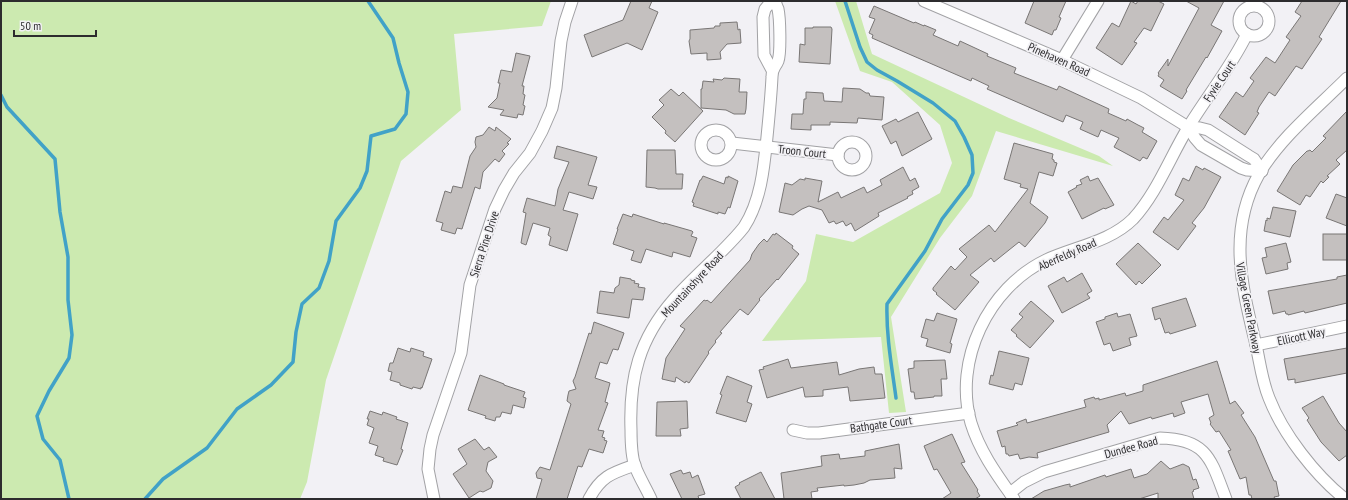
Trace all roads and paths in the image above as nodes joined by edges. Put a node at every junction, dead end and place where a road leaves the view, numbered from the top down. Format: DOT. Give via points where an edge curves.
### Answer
graph roads {
  1 [pos="572,1"];
  2 [pos="772,1"];
  3 [pos="775,1"];
  4 [pos="1098,1"];
  5 [pos="929,2"];
  6 [pos="1247,34"];
  7 [pos="1062,60"];
  8 [pos="772,70"];
  9 [pos="1347,78"];
  10 [pos="1188,127"];
  11 [pos="732,144"];
  12 [pos="766,147"];
  13 [pos="838,155"];
  14 [pos="1262,171"];
  15 [pos="1347,326"];
  16 [pos="1256,346"];
  17 [pos="969,412"];
  18 [pos="793,430"];
  19 [pos="635,465"];
  20 [pos="1012,496"];
  21 [pos="434,499"];
  22 [pos="589,499"];
  23 [pos="651,499"];
  24 [pos="1226,499"];
  25 [pos="1345,499"];
  1 -- 21 [label="street, Sierra Pine Drive" via="562,41 552,108 530,153 514,173 495,209 470,285 461,353 430,449 428,469"];
  2 -- 8 [label="street, Mountainshyre Road" via="765,9 763,17 764,55"];
  3 -- 8 [label="street, Mountainshyre Road" via="779,19 780,53"];
  4 -- 7 [label="street"];
  5 -- 7 [label="street, Pinehaven Road"];
  6 -- 10 [label="street, Fyvie Court"];
  7 -- 10 [label="street, Pinehaven Road" via="1141,98"];
  8 -- 12 [label="street, Mountainshyre Road"];
  9 -- 14 [label="street, Village Green Parkway" via="1282,143"];
  10 -- 14 [label="street, Pinehaven Road" via="1208,130 1254,159"];
  10 -- 14 [label="street, Pinehaven Road" via="1201,145 1240,168"];
  10 -- 17 [label="street, Aberfeldy Road" via="1154,189 1132,220 1111,235 1045,260 1023,275 990,310 982,325 969,364"];
  11 -- 12 [label="street, Troon Court"];
  12 -- 13 [label="street, Troon Court"];
  12 -- 19 [label="street, Mountainshyre Road" via="758,196 744,227 674,299 662,314 641,353 631,393"];
  14 -- 16 [label="street, Village Green Parkway" via="1247,205 1242,224 1239,257"];
  15 -- 16 [label="street, Ellicott Way"];
  16 -- 25 [label="street, Village Green Parkway" via="1262,379 1283,425 1315,470"];
  17 -- 18 [label="street, Bathgate Court" via="819,433"];
  17 -- 20 [label="street, Aberfeldy Road" via="982,450"];
  19 -- 22 [label="street" via="607,476 594,489"];
  19 -- 23 [label="street, Mountainshyre Road"];
  20 -- 24 [label="street, Dundee Road" via="1024,482 1044,472 1160,438 1176,438 1199,447 1208,456"];
}
